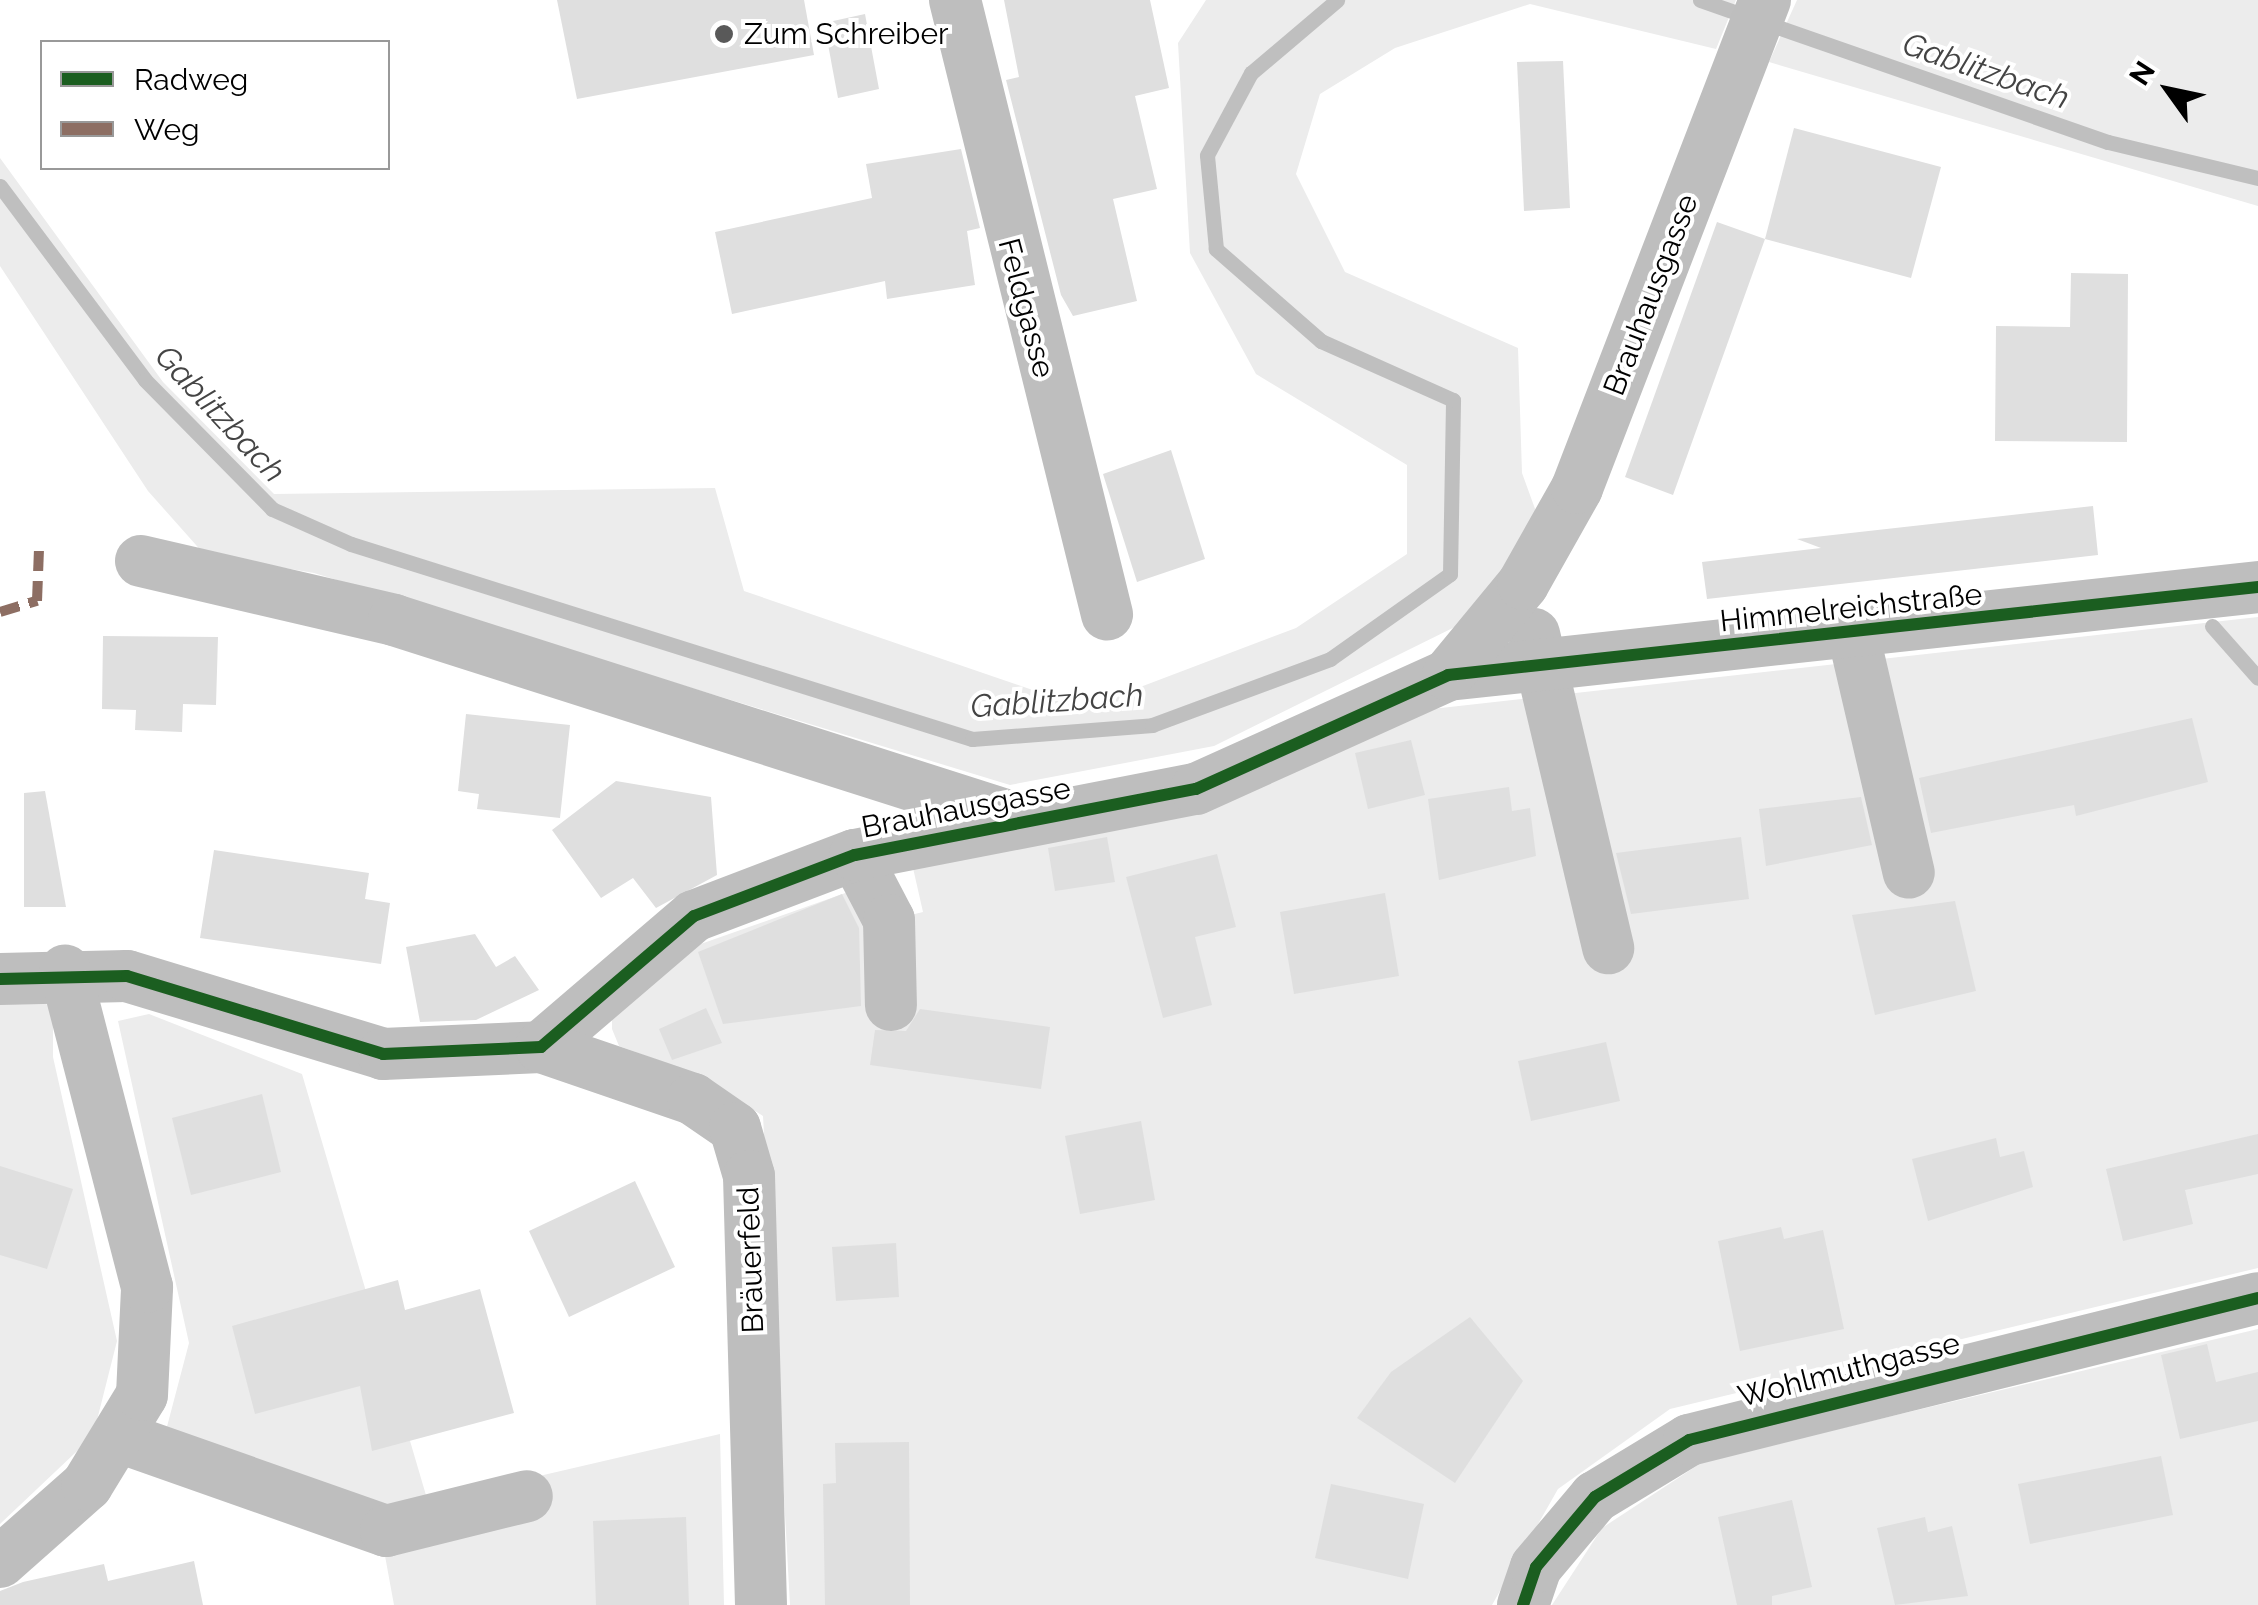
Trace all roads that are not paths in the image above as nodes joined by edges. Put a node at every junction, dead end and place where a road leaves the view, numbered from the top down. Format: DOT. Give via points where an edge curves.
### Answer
graph roads {
  1 [pos="955,0"];
  2 [pos="1765,0"];
  3 [pos="142,560"];
  4 [pos="1522,584"];
  5 [pos="2258,587"];
  6 [pos="1107,614"];
  7 [pos="1853,633"];
  8 [pos="1542,666"];
  9 [pos="1448,675"];
  10 [pos="1024,821"];
  11 [pos="855,854"];
  12 [pos="1908,874"];
  13 [pos="1608,948"];
  14 [pos="66,970"];
  15 [pos="0,979"];
  16 [pos="891,1005"];
  17 [pos="541,1048"];
  18 [pos="2258,1298"];
  19 [pos="122,1438"];
  20 [pos="527,1496"];
  21 [pos="0,1562"];
  22 [pos="762,1605"];
  23 [pos="1523,1605"];
  1 -- 6 [label="street, Feldgasse"];
  2 -- 4 [label="street, Brauhausgasse" via="1577,488"];
  3 -- 10 [label="street" via="394,620"];
  4 -- 8 [label="street"];
  4 -- 9 [label="street, Brauhausgasse"];
  5 -- 7 [label="street, Himmelreichstraße"];
  7 -- 8 [label="street, Himmelreichstraße"];
  7 -- 12 [label="street"];
  8 -- 9 [label="street, Himmelreichstraße"];
  8 -- 13 [label="street"];
  9 -- 10 [label="street, Brauhausgasse" via="1196,789"];
  10 -- 11 [label="street, Brauhausgasse"];
  11 -- 16 [label="street" via="889,920"];
  11 -- 17 [label="street, Brauhausgasse" via="694,916"];
  14 -- 15 [label="street"];
  14 -- 17 [label="street" via="127,976 383,1054"];
  14 -- 19 [label="street" via="147,1286 142,1395"];
  17 -- 22 [label="street, Bräuerfeld" via="693,1099 735,1128 749,1176"];
  18 -- 23 [label="street, Wohlmuthgasse" via="1689,1440 1595,1497 1536,1567"];
  19 -- 20 [label="street" via="386,1530"];
  19 -- 21 [label="street" via="87,1485"];
}
